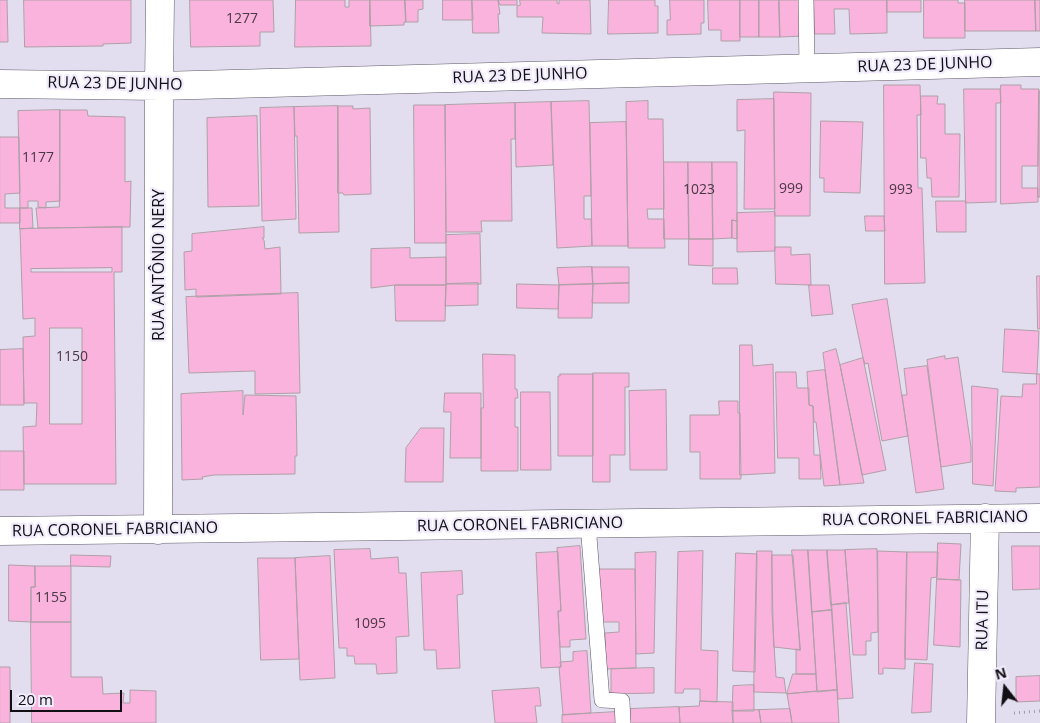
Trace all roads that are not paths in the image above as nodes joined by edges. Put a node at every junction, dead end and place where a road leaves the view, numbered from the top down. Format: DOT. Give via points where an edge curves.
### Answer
graph roads {
  1 [pos="160,0"];
  2 [pos="806,0"];
  3 [pos="1040,62"];
  4 [pos="807,69"];
  5 [pos="0,84"];
  6 [pos="159,86"];
  7 [pos="985,518"];
  8 [pos="1040,518"];
  9 [pos="588,524"];
  10 [pos="158,530"];
  11 [pos="0,531"];
  12 [pos="623,723"];
  13 [pos="981,723"];
  1 -- 6 [label="street, RUA ANTÔNIO NERY"];
  2 -- 4 [label="lane"];
  3 -- 4 [label="street, RUA 23 DE JUNHO"];
  4 -- 6 [label="street, RUA 23 DE JUNHO"];
  5 -- 6 [label="street, RUA 23 DE JUNHO"];
  6 -- 10 [label="street, RUA ANTÔNIO NERY"];
  7 -- 8 [label="street, RUA CORONEL FABRICIANO"];
  7 -- 9 [label="street, RUA CORONEL FABRICIANO"];
  7 -- 13 [label="street, RUA ITU"];
  9 -- 10 [label="street, RUA CORONEL FABRICIANO"];
  9 -- 12 [label="lane" via="602,700 622,701"];
  10 -- 11 [label="street, RUA CORONEL FABRICIANO"];
}
